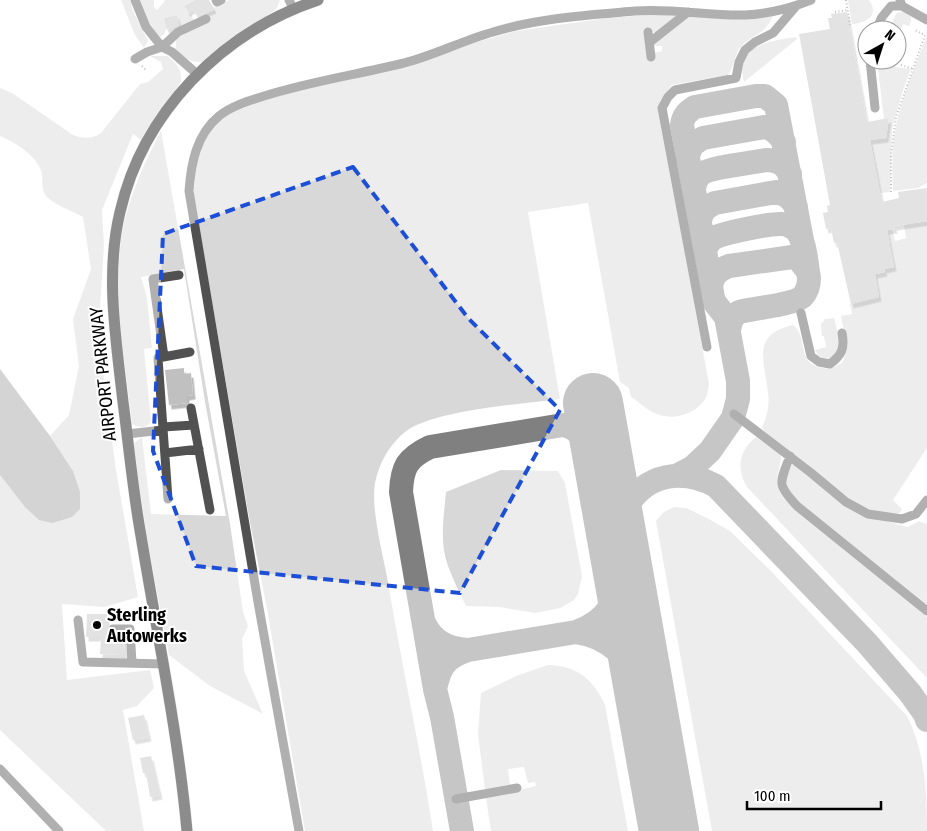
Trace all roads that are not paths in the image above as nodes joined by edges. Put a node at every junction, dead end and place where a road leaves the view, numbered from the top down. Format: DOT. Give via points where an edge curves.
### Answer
graph roads {
  1 [pos="135,0"];
  2 [pos="216,0"];
  3 [pos="221,0"];
  4 [pos="318,0"];
  5 [pos="811,0"];
  6 [pos="890,0"];
  7 [pos="900,3"];
  8 [pos="291,4"];
  9 [pos="797,5"];
  10 [pos="688,12"];
  11 [pos="206,19"];
  12 [pos="881,20"];
  13 [pos="927,20"];
  14 [pos="162,46"];
  15 [pos="652,57"];
  16 [pos="135,59"];
  17 [pos="871,70"];
  18 [pos="197,74"];
  19 [pos="875,108"];
  20 [pos="179,275"];
  21 [pos="801,313"];
  22 [pos="842,333"];
  23 [pos="707,347"];
  24 [pos="190,352"];
  25 [pos="164,357"];
  26 [pos="190,408"];
  27 [pos="734,414"];
  28 [pos="194,425"];
  29 [pos="163,428"];
  30 [pos="127,434"];
  31 [pos="199,449"];
  32 [pos="165,453"];
  33 [pos="790,456"];
  34 [pos="168,499"];
  35 [pos="927,500"];
  36 [pos="210,510"];
  37 [pos="927,612"];
  38 [pos="78,620"];
  39 [pos="114,629"];
  40 [pos="132,663"];
  41 [pos="164,664"];
  42 [pos="0,769"];
  43 [pos="517,788"];
  44 [pos="456,799"];
  45 [pos="59,831"];
  46 [pos="187,831"];
  47 [pos="299,831"];
  1 -- 14 [label="street" via="146,28"];
  2 -- 3 [label="street"];
  4 -- 8 [label="main road, AIRPORT PARKWAY"];
  5 -- 9 [label="street"];
  6 -- 7 [label="street"];
  7 -- 12 [label="street" via="891,6"];
  7 -- 13 [label="street"];
  8 -- 18 [label="main road, AIRPORT PARKWAY" via="223,50"];
  9 -- 10 [label="street" via="746,14"];
  9 -- 23 [label="street" via="773,33 745,50 736,78 675,90 662,108"];
  10 -- 15 [label="street" via="649,37"];
  10 -- 47 [label="street" via="628,12 534,22 493,32 404,63 255,99 231,108 201,138 193,160 189,191"];
  11 -- 14 [label="street" via="178,32"];
  14 -- 16 [label="street"];
  14 -- 18 [label="street"];
  17 -- 19 [label="street"];
  18 -- 30 [label="main road, AIRPORT PARKWAY" via="175,99 150,137 132,174 118,221 113,305"];
  20 -- 25 [label="street" via="153,279"];
  21 -- 22 [label="street" via="811,356 819,362 830,364 839,358 844,343"];
  24 -- 25 [label="street"];
  25 -- 29 [label="street" via="158,358"];
  26 -- 28 [label="street"];
  27 -- 33 [label="street"];
  28 -- 29 [label="street"];
  28 -- 31 [label="street"];
  29 -- 30 [label="street"];
  29 -- 32 [label="street"];
  30 -- 41 [label="main road, AIRPORT PARKWAY"];
  31 -- 32 [label="street"];
  31 -- 36 [label="street"];
  32 -- 34 [label="street"];
  33 -- 35 [label="street" via="846,502 868,514 902,519 916,514"];
  33 -- 37 [label="street" via="783,472 782,484 786,494"];
  38 -- 40 [label="street" via="83,662"];
  39 -- 40 [label="street" via="130,629"];
  40 -- 41 [label="street"];
  41 -- 46 [label="main road, AIRPORT PARKWAY"];
  42 -- 45 [label="street"];
  43 -- 44 [label="street"];
}
